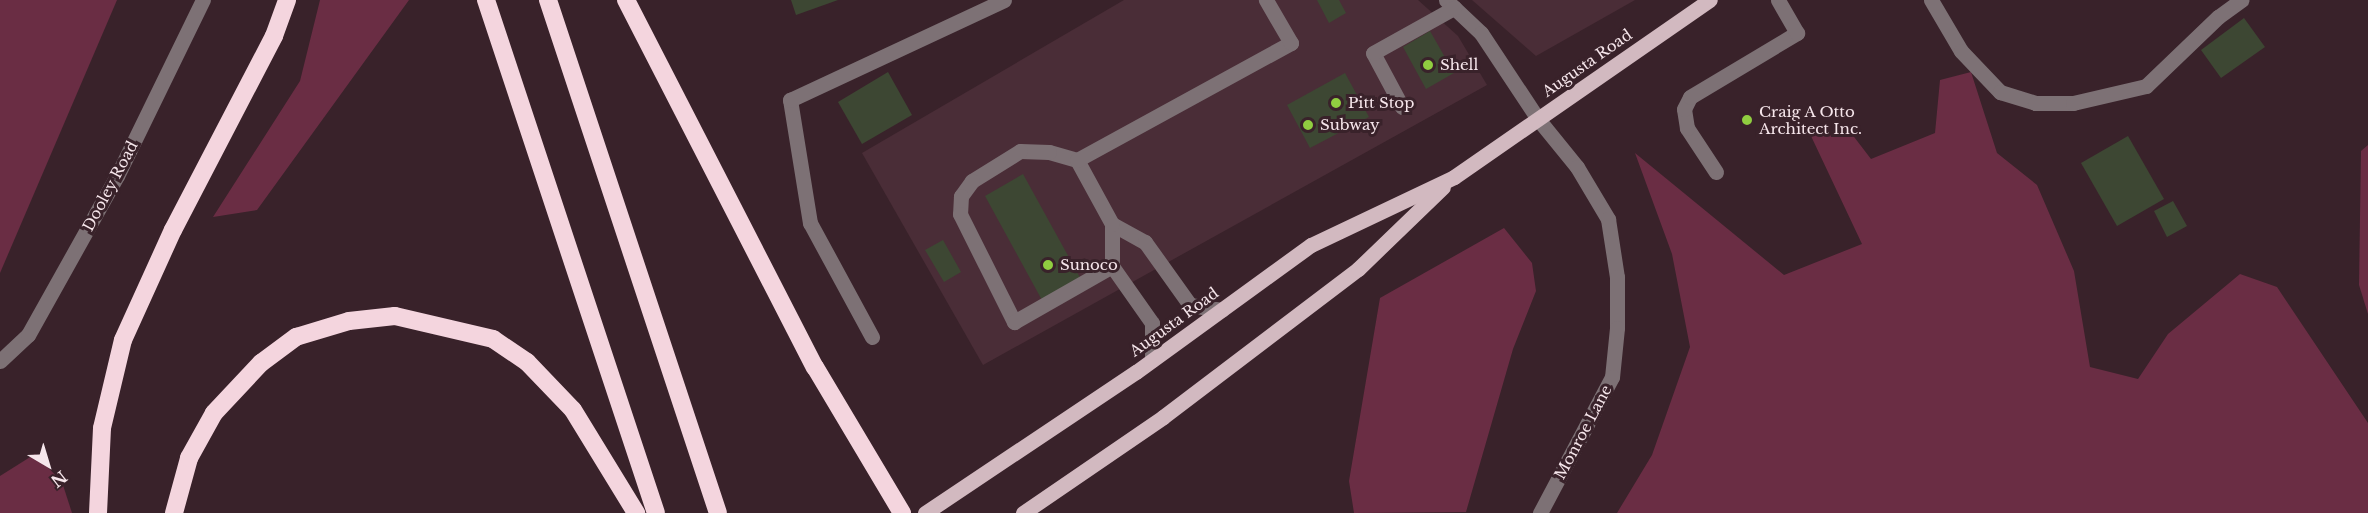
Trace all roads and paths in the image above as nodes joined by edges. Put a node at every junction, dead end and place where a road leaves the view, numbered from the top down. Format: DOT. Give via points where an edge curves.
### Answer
graph roads {
  1 [pos="204,0"];
  2 [pos="287,0"];
  3 [pos="486,0"];
  4 [pos="548,0"];
  5 [pos="626,0"];
  6 [pos="1004,0"];
  7 [pos="1266,0"];
  8 [pos="1710,0"];
  9 [pos="1778,0"];
  10 [pos="1931,0"];
  11 [pos="2241,0"];
  12 [pos="1450,4"];
  13 [pos="1402,107"];
  14 [pos="1538,118"];
  15 [pos="1077,160"];
  16 [pos="1716,172"];
  17 [pos="1454,177"];
  18 [pos="1112,224"];
  19 [pos="1112,266"];
  20 [pos="1221,310"];
  21 [pos="872,337"];
  22 [pos="1152,360"];
  23 [pos="0,361"];
  24 [pos="98,513"];
  25 [pos="174,513"];
  26 [pos="636,513"];
  27 [pos="656,513"];
  28 [pos="718,513"];
  29 [pos="902,513"];
  30 [pos="925,513"];
  31 [pos="1023,513"];
  32 [pos="1540,513"];
  1 -- 23 [label="street, Dooley Road" via="117,176 28,335"];
  2 -- 24 [label="highway" via="273,36 173,230 123,340 102,428"];
  3 -- 27 [label="highway"];
  4 -- 28 [label="highway"];
  5 -- 29 [label="highway" via="815,367"];
  6 -- 21 [label="street" via="790,100 810,223"];
  7 -- 15 [label="street" via="1291,43"];
  8 -- 14 [label="main road, Augusta Road"];
  9 -- 16 [label="street" via="1797,33 1690,97 1684,109 1687,128"];
  10 -- 11 [label="street" via="1960,51 2000,92 2035,103 2073,103 2146,86"];
  12 -- 13 [label="street" via="1373,53"];
  12 -- 14 [label="street, Monroe Lane" via="1480,33"];
  14 -- 17 [label="main road, Augusta Road"];
  14 -- 32 [label="street, Monroe Lane" via="1577,167 1608,219 1617,277 1612,377"];
  15 -- 18 [label="street"];
  15 -- 19 [label="street" via="1049,152 1020,151 972,181 961,196 960,214 1014,322"];
  17 -- 20 [label="main road, Augusta Road" via="1311,244"];
  17 -- 31 [label="main road, Augusta Road" via="1358,269 1163,417"];
  18 -- 19 [label="street"];
  18 -- 20 [label="street" via="1145,242 1190,305"];
  19 -- 22 [label="street" via="1152,323"];
  20 -- 22 [label="main road, Augusta Road"];
  22 -- 30 [label="main road, Augusta Road"];
  25 -- 26 [label="highway" via="189,458 214,414 261,363 297,337 349,321 395,316 493,339 527,362 573,410"];
}
